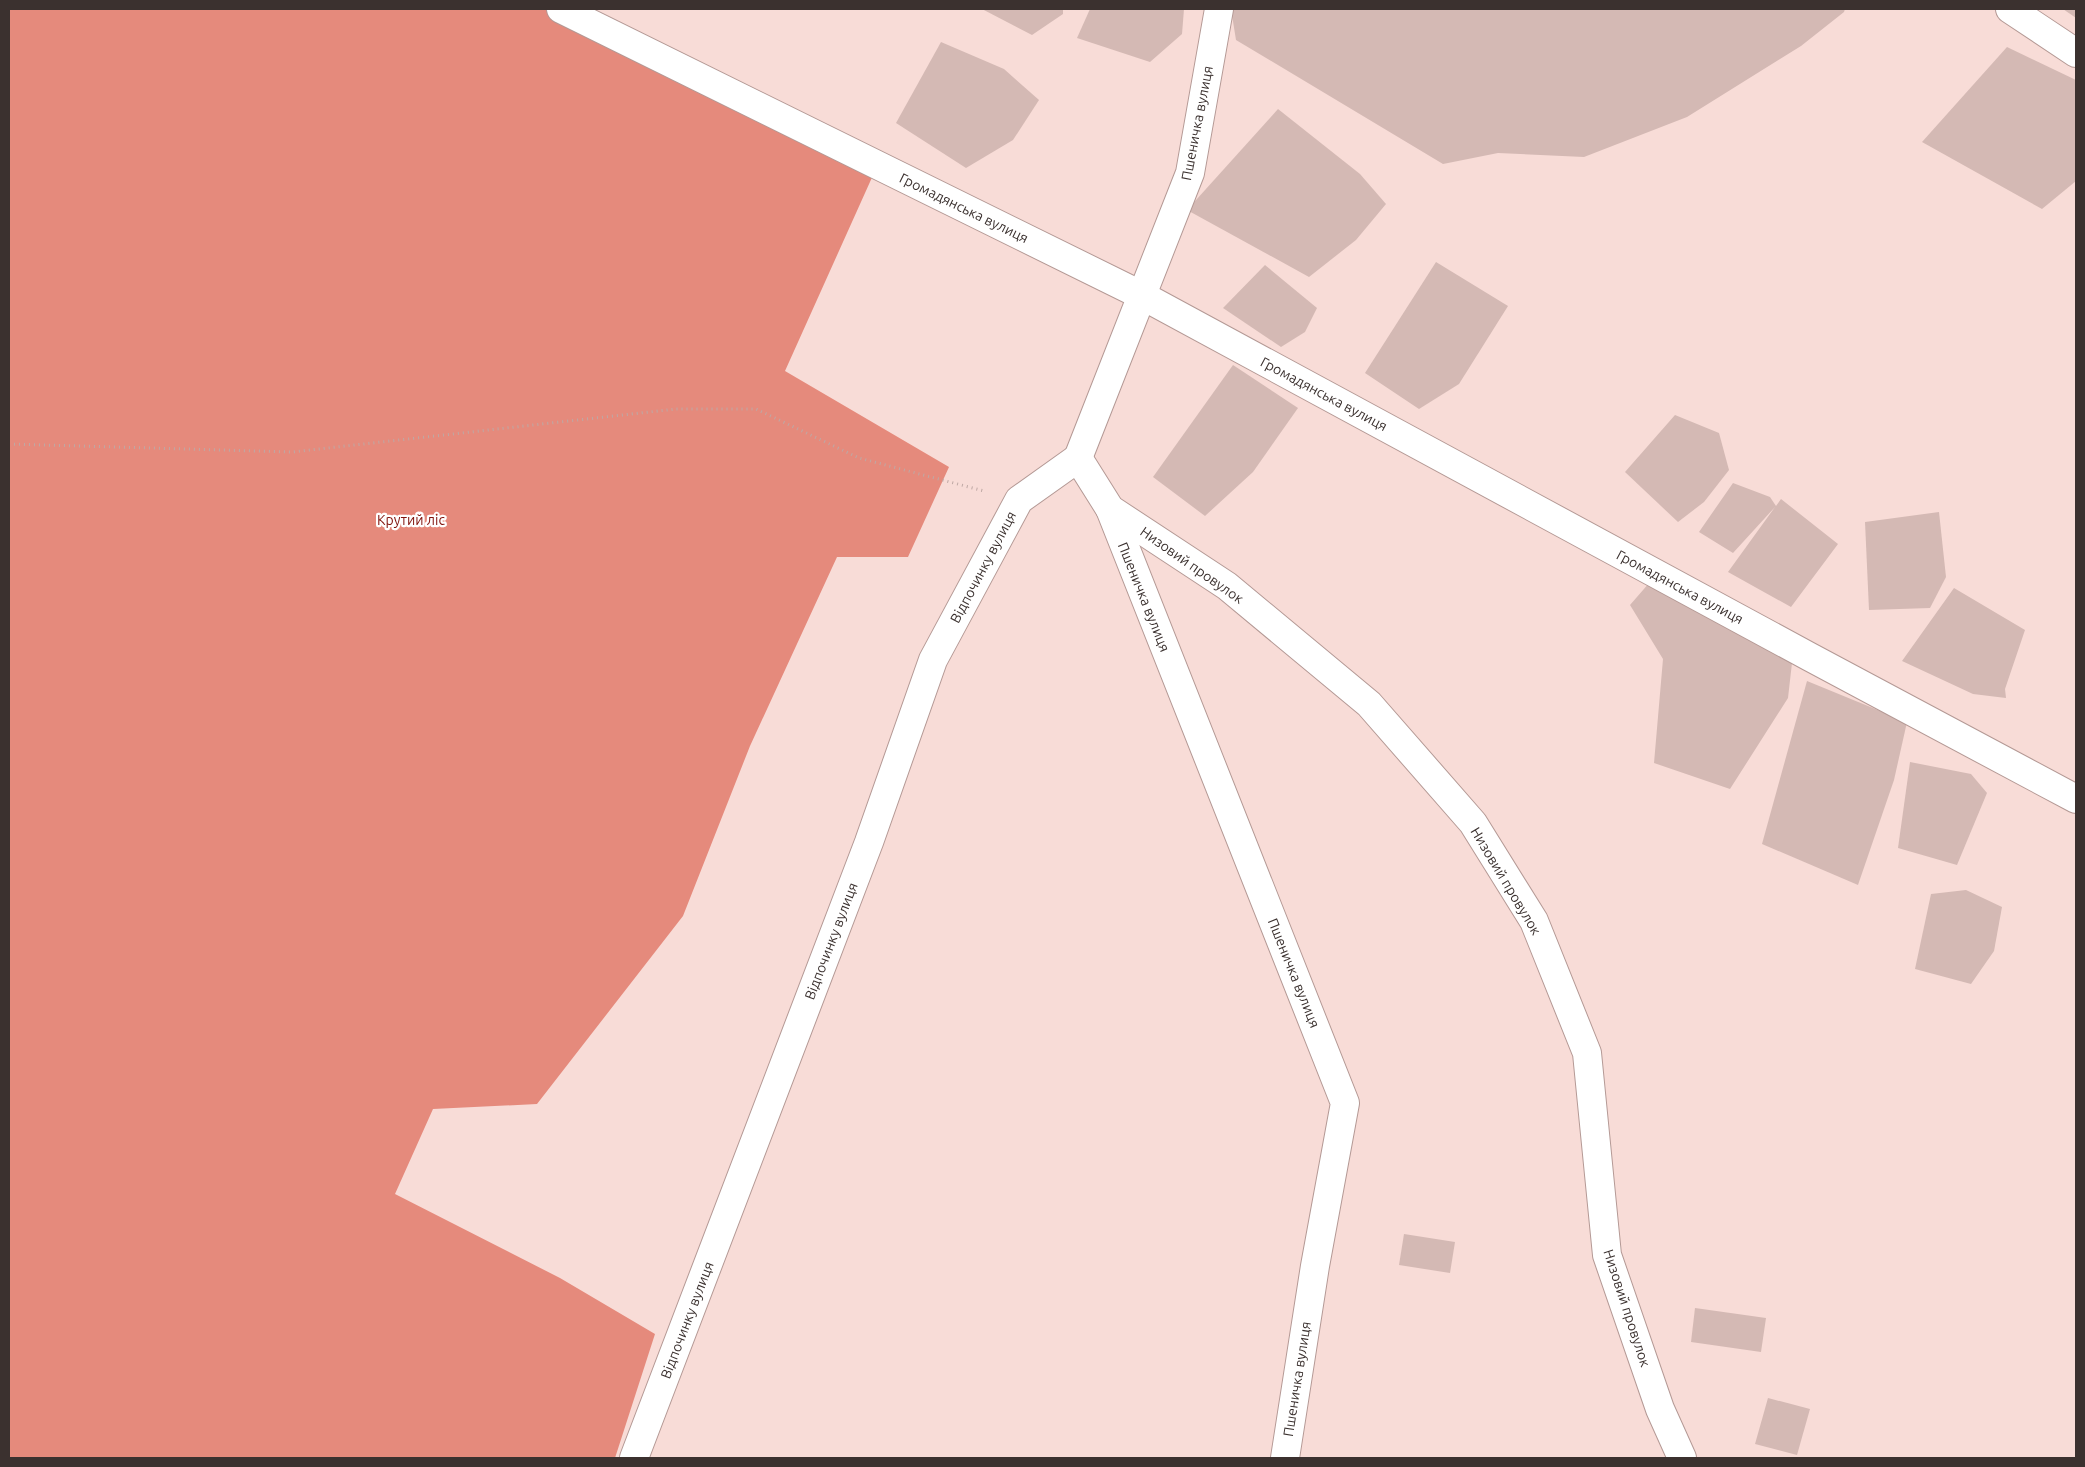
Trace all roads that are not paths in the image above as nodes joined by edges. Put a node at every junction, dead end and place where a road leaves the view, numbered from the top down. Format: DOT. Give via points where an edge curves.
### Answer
graph roads {
  1 [pos="561,9"];
  2 [pos="1219,9"];
  3 [pos="2010,9"];
  4 [pos="2076,53"];
  5 [pos="1143,296"];
  6 [pos="1078,458"];
  7 [pos="1110,509"];
  8 [pos="2076,799"];
  9 [pos="634,1458"];
  10 [pos="1285,1458"];
  11 [pos="1682,1458"];
  1 -- 5 [label="street, Громадянська вулиця"];
  2 -- 5 [label="street, Пшеничка вулиця" via="1190,173"];
  3 -- 4 [label="street"];
  5 -- 6 [label="street, Пшеничка вулиця"];
  5 -- 8 [label="street, Громадянська вулиця"];
  6 -- 7 [label="street, Низовий провулок"];
  6 -- 9 [label="street, Відпочинку вулиця" via="1019,500 933,660 865,851"];
  7 -- 10 [label="street, Пшеничка вулиця" via="1345,1103"];
  7 -- 11 [label="street, Низовий провулок" via="1227,586 1369,704 1473,823 1534,921 1587,1053 1607,1255 1660,1409"];
}
